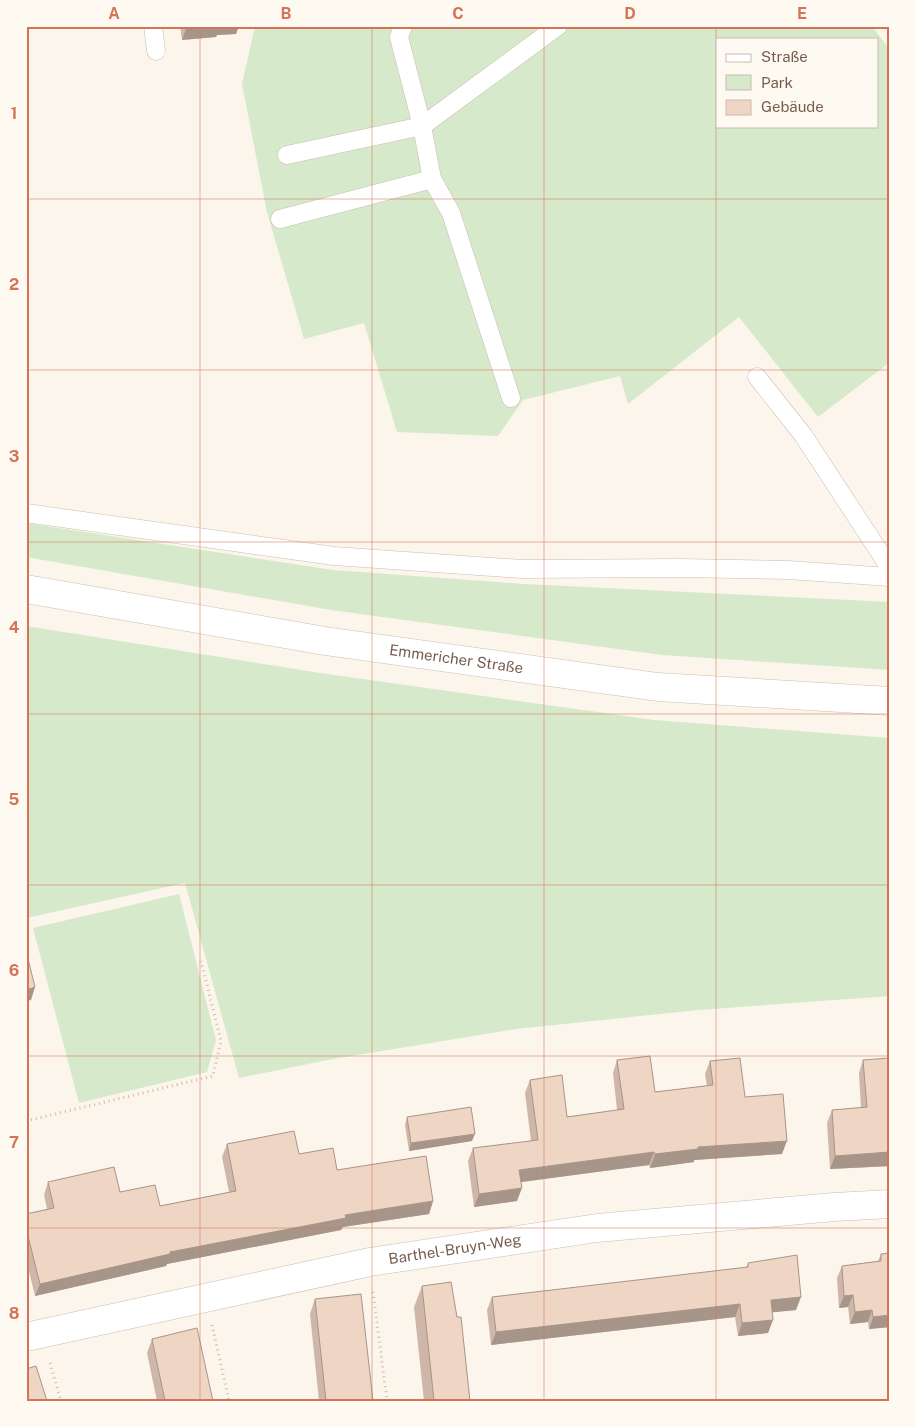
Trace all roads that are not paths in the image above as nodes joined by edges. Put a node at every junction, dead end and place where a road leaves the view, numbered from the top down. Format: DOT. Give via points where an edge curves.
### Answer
graph roads {
  1 [pos="154,26"];
  2 [pos="403,26"];
  3 [pos="558,26"];
  4 [pos="156,51"];
  5 [pos="422,126"];
  6 [pos="287,154"];
  7 [pos="432,179"];
  8 [pos="280,219"];
  9 [pos="757,378"];
  10 [pos="510,398"];
  11 [pos="26,513"];
  12 [pos="890,568"];
  13 [pos="890,577"];
  14 [pos="26,589"];
  15 [pos="890,701"];
  16 [pos="890,1204"];
  17 [pos="34,1336"];
  1 -- 4 [label="lane"];
  2 -- 5 [label="lane" via="399,37"];
  3 -- 5 [label="lane"];
  5 -- 6 [label="lane"];
  5 -- 7 [label="lane"];
  7 -- 8 [label="lane"];
  7 -- 10 [label="lane" via="451,213"];
  9 -- 12 [label="lane" via="803,435"];
  11 -- 13 [label="lane" via="344,557 522,570 788,570"];
  14 -- 15 [label="main road, Emmericher Straße" via="324,641 658,687"];
  16 -- 17 [label="main road, Barthel-Bruyn-Weg" via="597,1228 370,1262"];
}
